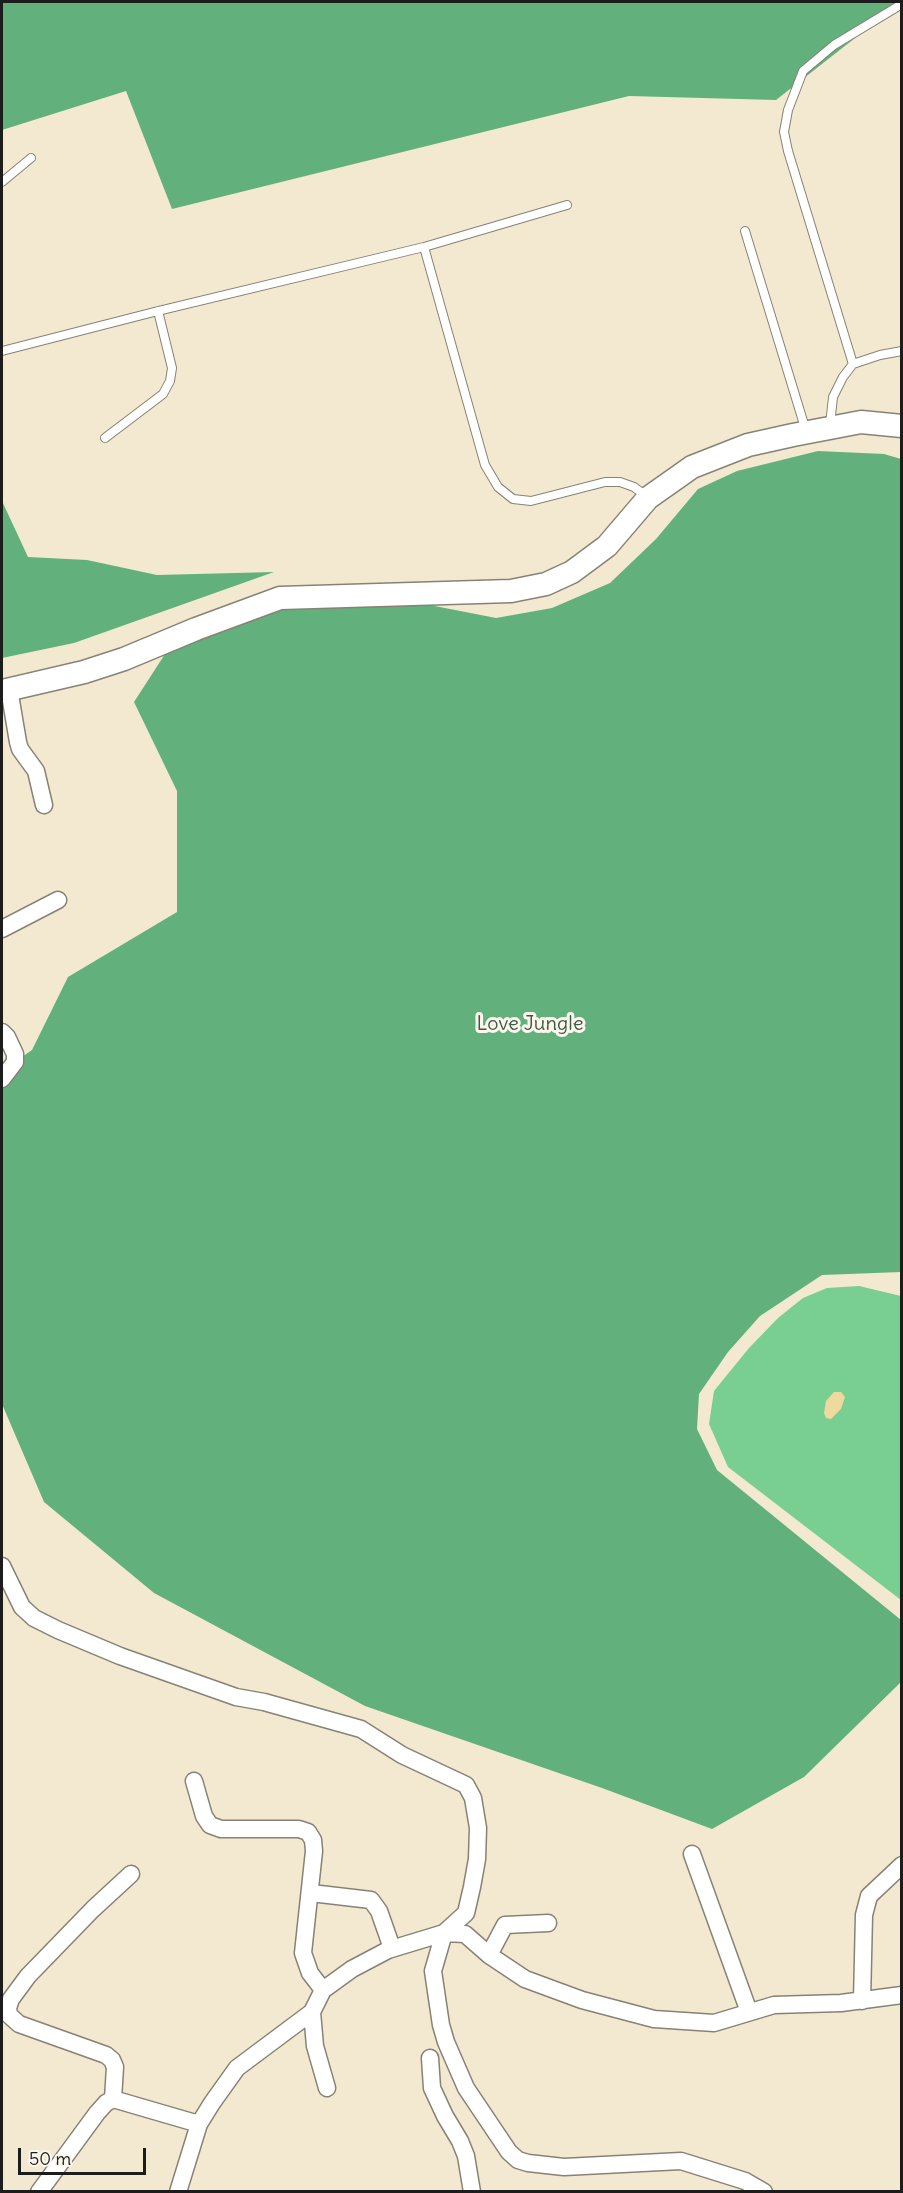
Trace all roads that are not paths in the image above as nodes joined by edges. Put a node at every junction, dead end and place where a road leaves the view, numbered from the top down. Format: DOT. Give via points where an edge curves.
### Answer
graph roads {
  1 [pos="902,4"];
  2 [pos="31,158"];
  3 [pos="2,182"];
  4 [pos="567,206"];
  5 [pos="745,231"];
  6 [pos="424,247"];
  7 [pos="158,311"];
  8 [pos="2,351"];
  9 [pos="902,351"];
  10 [pos="853,364"];
  11 [pos="902,426"];
  12 [pos="830,428"];
  13 [pos="807,433"];
  14 [pos="105,438"];
  15 [pos="648,498"];
  16 [pos="5,690"];
  17 [pos="44,805"];
  18 [pos="58,900"];
  19 [pos="2,929"];
  20 [pos="2,1032"];
  21 [pos="2,1079"];
  22 [pos="2,1566"];
  23 [pos="194,1781"];
  24 [pos="692,1854"];
  25 [pos="902,1866"];
  26 [pos="131,1874"];
  27 [pos="311,1893"];
  28 [pos="548,1923"];
  29 [pos="444,1933"];
  30 [pos="392,1948"];
  31 [pos="489,1955"];
  32 [pos="323,1990"];
  33 [pos="902,1995"];
  34 [pos="862,2001"];
  35 [pos="312,2012"];
  36 [pos="749,2013"];
  37 [pos="430,2058"];
  38 [pos="327,2088"];
  39 [pos="113,2099"];
  40 [pos="199,2124"];
  41 [pos="39,2192"];
  42 [pos="178,2192"];
  43 [pos="472,2192"];
  44 [pos="764,2192"];
  1 -- 10 [label="lane" via="834,45 803,71 784,132"];
  2 -- 3 [label="lane"];
  4 -- 6 [label="lane"];
  5 -- 13 [label="lane"];
  6 -- 7 [label="lane"];
  6 -- 15 [label="lane" via="485,465 498,488 513,499 531,501 605,482 620,482"];
  7 -- 8 [label="lane"];
  7 -- 14 [label="lane" via="172,368 170,381 163,394"];
  9 -- 10 [label="lane"];
  10 -- 12 [label="lane" via="833,397"];
  11 -- 12 [label="street" via="861,422"];
  12 -- 13 [label="street"];
  13 -- 15 [label="street" via="748,445 692,467"];
  15 -- 16 [label="street" via="607,546 572,572 546,584 511,591 280,598 124,659"];
  16 -- 17 [label="street" via="20,750 36,771"];
  18 -- 19 [label="street"];
  20 -- 21 [label="street" via="12,1047 15,1062"];
  22 -- 29 [label="street" via="22,1607 50,1626 120,1656 236,1697 361,1730 402,1755 466,1785 473,1798 478,1828 477,1859 466,1913"];
  23 -- 27 [label="street" via="210,1825 221,1829 309,1832 314,1851"];
  24 -- 36 [label="street"];
  25 -- 34 [label="street" via="869,1896 864,1915"];
  26 -- 39 [label="street" via="28,1976 8,2008 9,2015 19,2024 112,2060"];
  27 -- 30 [label="street" via="371,1900"];
  27 -- 32 [label="street" via="303,1953 310,1973"];
  28 -- 31 [label="street" via="506,1925"];
  29 -- 30 [label="street"];
  29 -- 31 [label="street" via="465,1934"];
  29 -- 44 [label="street" via="433,1971 446,2042 466,2088 518,2160 564,2167 681,2161 745,2181"];
  30 -- 32 [label="street"];
  31 -- 36 [label="street" via="542,1986 654,2019 714,2023"];
  32 -- 35 [label="street"];
  33 -- 34 [label="street"];
  34 -- 36 [label="street" via="774,2005"];
  35 -- 38 [label="street" via="315,2046"];
  35 -- 40 [label="street" via="237,2068"];
  37 -- 43 [label="street" via="432,2088 460,2140"];
  39 -- 40 [label="street"];
  39 -- 41 [label="street" via="97,2113"];
  40 -- 42 [label="street"];
}
